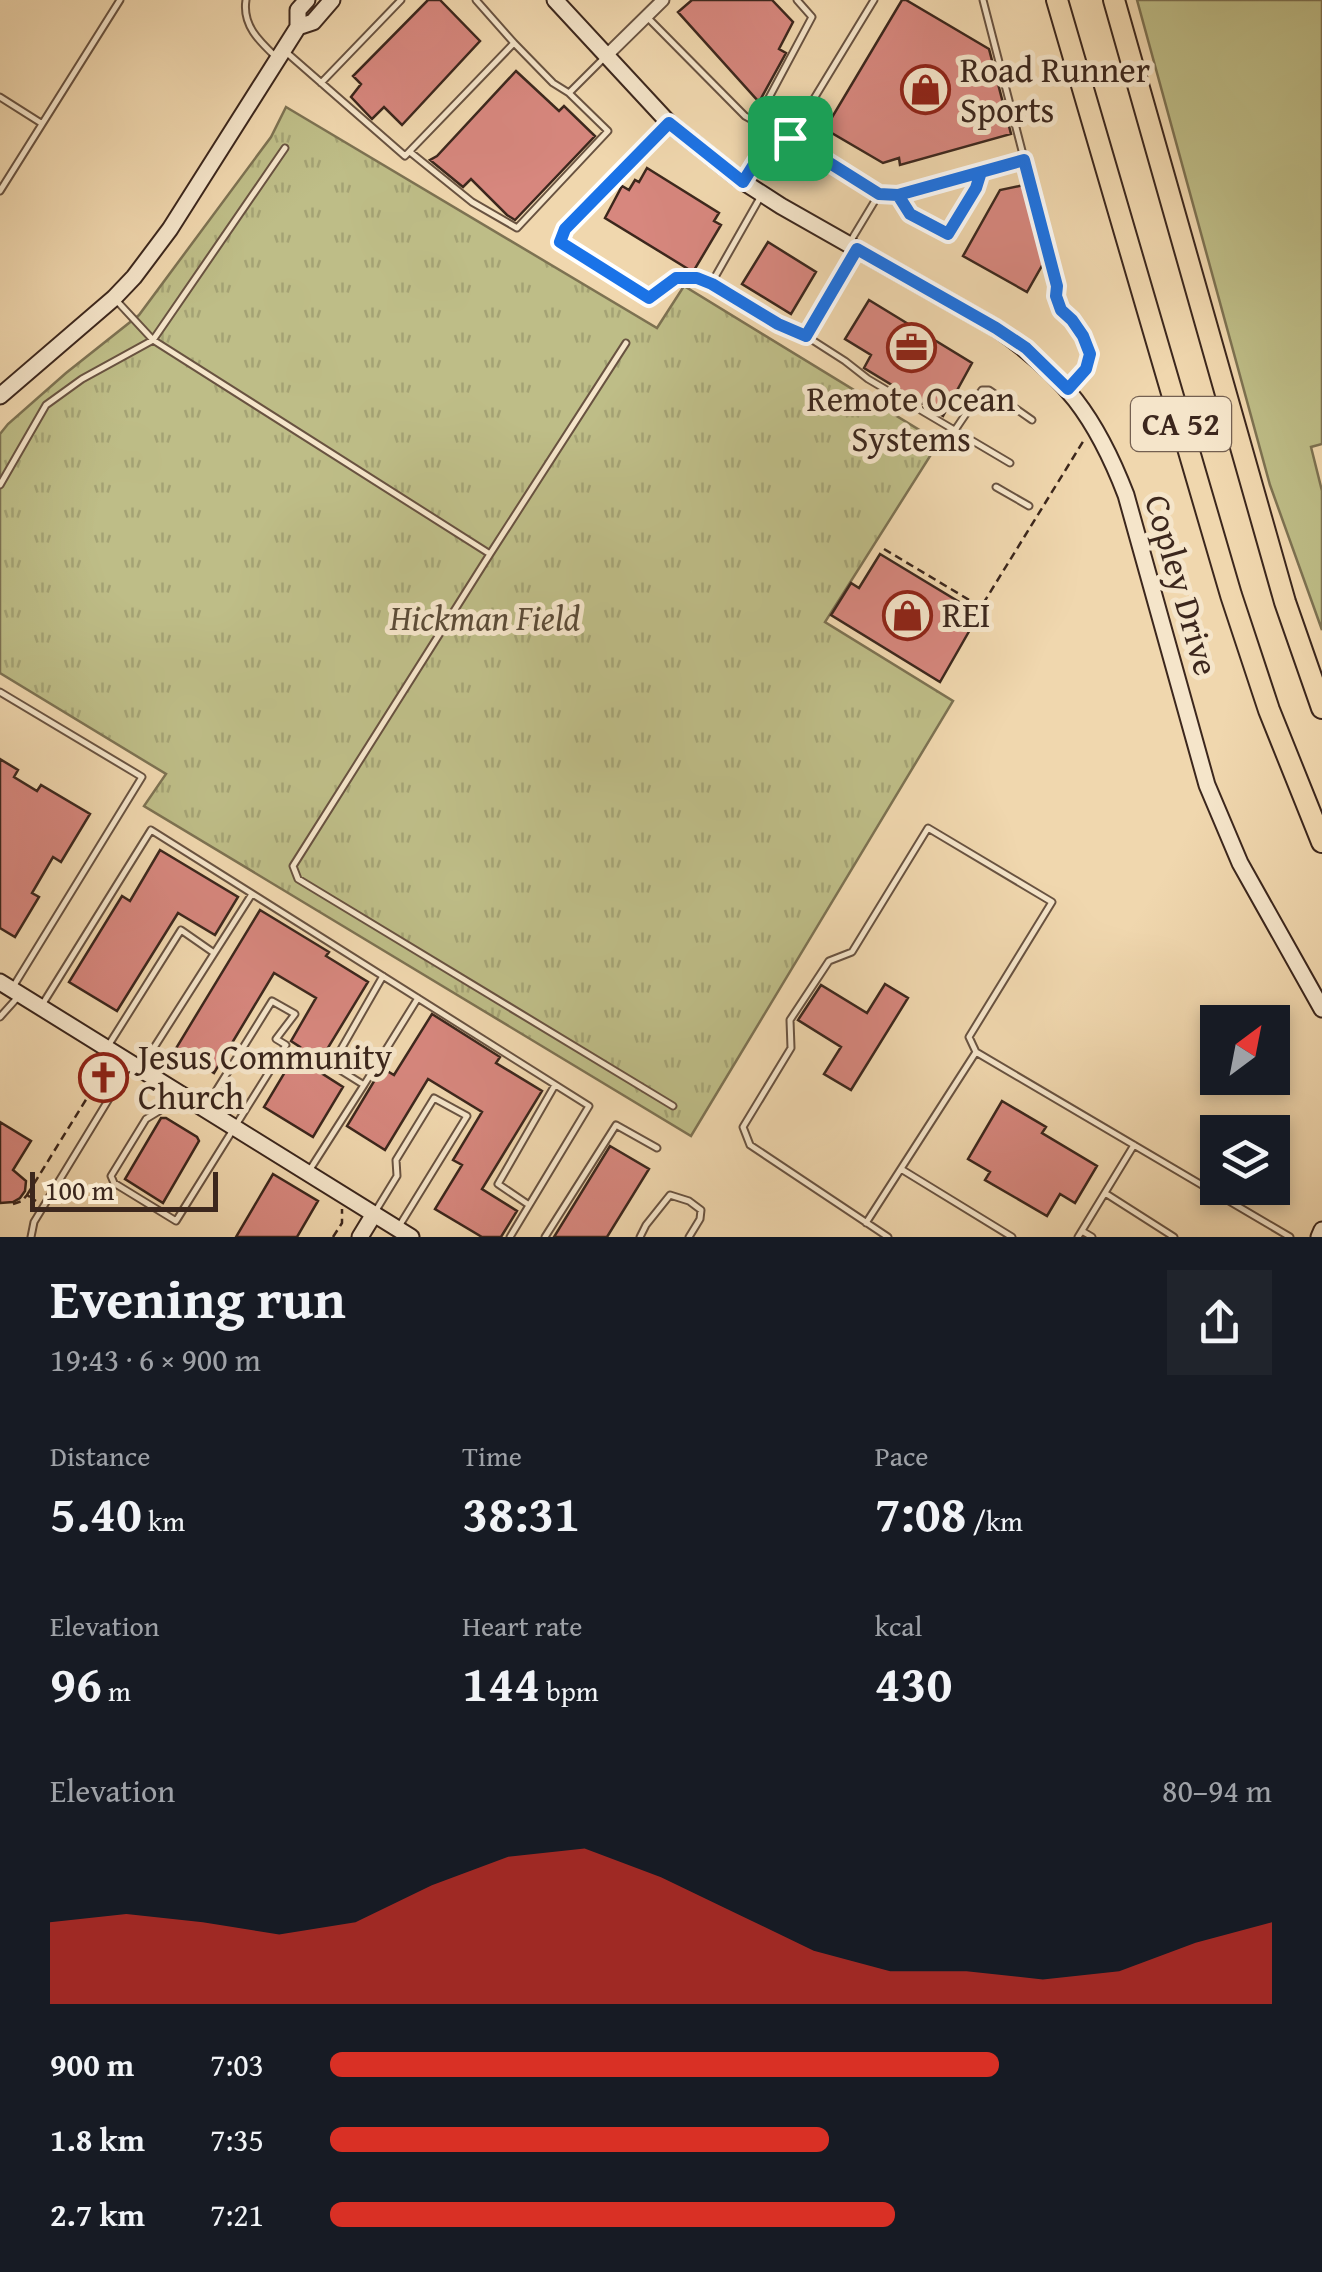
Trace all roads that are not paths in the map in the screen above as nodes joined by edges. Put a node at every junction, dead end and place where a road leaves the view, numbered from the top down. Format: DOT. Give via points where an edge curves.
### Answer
graph roads {
  1 [pos="120,0"];
  2 [pos="246,0"];
  3 [pos="307,0"];
  4 [pos="332,0"];
  5 [pos="401,0"];
  6 [pos="476,0"];
  7 [pos="555,0"];
  8 [pos="664,0"];
  9 [pos="797,0"];
  10 [pos="874,0"];
  11 [pos="983,0"];
  12 [pos="1057,0"];
  13 [pos="1114,0"];
  14 [pos="648,18"];
  15 [pos="298,27"];
  16 [pos="514,43"];
  17 [pos="281,54"];
  18 [pos="606,56"];
  19 [pos="320,83"];
  20 [pos="569,93"];
  21 [pos="0,98"];
  22 [pos="756,122"];
  23 [pos="42,123"];
  24 [pos="669,123"];
  25 [pos="790,138"];
  26 [pos="768,142"];
  27 [pos="285,148"];
  28 [pos="410,152"];
  29 [pos="1024,160"];
  30 [pos="981,172"];
  31 [pos="743,182"];
  32 [pos="0,191"];
  33 [pos="762,194"];
  34 [pos="879,194"];
  35 [pos="898,195"];
  36 [pos="853,247"];
  37 [pos="712,284"];
  38 [pos="114,298"];
  39 [pos="806,336"];
  40 [pos="153,340"];
  41 [pos="626,344"];
  42 [pos="1068,389"];
  43 [pos="0,396"];
  44 [pos="1032,420"];
  45 [pos="955,431"];
  46 [pos="1010,463"];
  47 [pos="0,485"];
  48 [pos="996,487"];
  49 [pos="1029,506"];
  50 [pos="490,554"];
  51 [pos="0,692"];
  52 [pos="1322,708"];
  53 [pos="1322,842"];
  54 [pos="252,894"];
  55 [pos="214,953"];
  56 [pos="383,976"];
  57 [pos="11,989"];
  58 [pos="418,998"];
  59 [pos="41,1008"];
  60 [pos="1322,1009"];
  61 [pos="0,1016"];
  62 [pos="106,1048"];
  63 [pos="976,1052"];
  64 [pos="132,1068"];
  65 [pos="364,1085"];
  66 [pos="555,1085"];
  67 [pos="176,1091"];
  68 [pos="673,1106"];
  69 [pos="204,1109"];
  70 [pos="235,1128"];
  71 [pos="1134,1145"];
  72 [pos="656,1148"];
  73 [pos="901,1169"];
  74 [pos="308,1173"];
  75 [pos="1104,1193"];
  76 [pos="530,1205"];
  77 [pos="374,1214"];
  78 [pos="866,1224"];
  79 [pos="1322,1230"];
  80 [pos="404,1233"];
  81 [pos="1080,1234"];
  82 [pos="1278,1234"];
  83 [pos="32,1237"];
  84 [pos="360,1237"];
  85 [pos="510,1237"];
  86 [pos="545,1237"];
  87 [pos="640,1237"];
  88 [pos="689,1237"];
  89 [pos="888,1237"];
  90 [pos="1012,1237"];
  91 [pos="1092,1237"];
  92 [pos="1174,1237"];
  93 [pos="1290,1237"];
  94 [pos="1318,1237"];
  1 -- 23 [label="lane"];
  2 -- 17 [label="lane" via="248,26"];
  3 -- 15 [label="street" via="298,10"];
  4 -- 15 [label="street" via="313,22"];
  5 -- 19 [label="lane"];
  6 -- 16 [label="lane"];
  7 -- 18 [label="street, Copley Drive"];
  8 -- 14 [label="street"];
  9 -- 22 [label="lane" via="812,17"];
  10 -- 25 [label="lane"];
  11 -- 29 [label="lane"];
  12 -- 53 [label="highway, CA 52" via="1231,595"];
  13 -- 52 [label="highway, CA 52" via="1285,602"];
  14 -- 18 [label="street"];
  14 -- 22 [label="lane"];
  15 -- 17 [label="street"];
  16 -- 20 [label="lane"];
  16 -- 28 [label="lane"];
  17 -- 19 [label="lane"];
  17 -- 38 [label="street" via="170,229"];
  18 -- 20 [label="lane"];
  18 -- 24 [label="street, Copley Drive"];
  19 -- 28 [label="lane" via="405,156"];
  20 -- 28 [label="lane" via="608,131 517,228"];
  21 -- 23 [label="lane"];
  22 -- 26 [label="lane" via="765,127"];
  23 -- 32 [label="lane"];
  24 -- 31 [label="street, Copley Drive"];
  24 -- 37 [label="lane" via="565,229 560,242 649,298 676,278"];
  25 -- 26 [label="lane"];
  25 -- 34 [label="lane"];
  26 -- 31 [label="lane"];
  27 -- 40 [label="lane"];
  29 -- 30 [label="lane"];
  29 -- 42 [label="lane" via="1056,296 1090,354"];
  30 -- 35 [label="lane"];
  30 -- 35 [label="lane" via="948,234 910,214"];
  31 -- 33 [label="street, Copley Drive"];
  33 -- 36 [label="street, Copley Drive"];
  33 -- 37 [label="lane"];
  34 -- 35 [label="lane"];
  34 -- 36 [label="lane"];
  36 -- 39 [label="lane"];
  36 -- 42 [label="street, Copley Drive" via="996,328"];
  37 -- 39 [label="lane"];
  38 -- 40 [label="lane"];
  38 -- 43 [label="street"];
  39 -- 45 [label="lane"];
  40 -- 47 [label="lane" via="46,405"];
  40 -- 50 [label="lane"];
  41 -- 50 [label="lane"];
  42 -- 60 [label="street, Copley Drive" via="1097,430 1126,496 1207,785 1240,863"];
  44 -- 45 [label="lane" via="982,390"];
  45 -- 46 [label="lane"];
  48 -- 49 [label="lane"];
  50 -- 68 [label="lane" via="293,866 298,879"];
  51 -- 57 [label="lane" via="142,777"];
  54 -- 55 [label="lane"];
  54 -- 56 [label="lane"];
  54 -- 59 [label="lane" via="151,830"];
  55 -- 62 [label="lane" via="180,930"];
  55 -- 64 [label="lane"];
  56 -- 58 [label="lane"];
  56 -- 65 [label="lane" via="332,1064"];
  57 -- 59 [label="street"];
  57 -- 61 [label="lane"];
  58 -- 65 [label="lane"];
  58 -- 66 [label="lane"];
  59 -- 62 [label="street"];
  62 -- 64 [label="street"];
  63 -- 71 [label="lane"];
  63 -- 73 [label="lane"];
  63 -- 78 [label="lane" via="968,1036 1052,902 928,828 852,952 829,961 790,1020 791,1048 743,1127 750,1145"];
  64 -- 67 [label="street"];
  64 -- 83 [label="lane" via="34,1222"];
  65 -- 74 [label="lane"];
  66 -- 76 [label="lane" via="498,1184"];
  66 -- 76 [label="lane" via="589,1106"];
  67 -- 69 [label="street"];
  67 -- 70 [label="lane" via="146,1119 111,1176 114,1183 176,1221"];
  69 -- 70 [label="street"];
  69 -- 70 [label="lane" via="272,1001 295,1014 276,1039 286,1045"];
  70 -- 74 [label="street"];
  71 -- 75 [label="lane"];
  71 -- 82 [label="lane"];
  72 -- 86 [label="lane" via="616,1125"];
  73 -- 78 [label="lane"];
  73 -- 90 [label="lane"];
  74 -- 77 [label="street"];
  75 -- 81 [label="lane"];
  75 -- 92 [label="lane"];
  76 -- 85 [label="lane"];
  77 -- 80 [label="street"];
  77 -- 80 [label="lane" via="397,1176 396,1160 434,1098 466,1116"];
  77 -- 84 [label="street"];
  78 -- 89 [label="lane"];
  79 -- 94 [label="street"];
  81 -- 91 [label="lane"];
  82 -- 93 [label="lane"];
  87 -- 88 [label="lane" via="670,1194 701,1210"];
}
